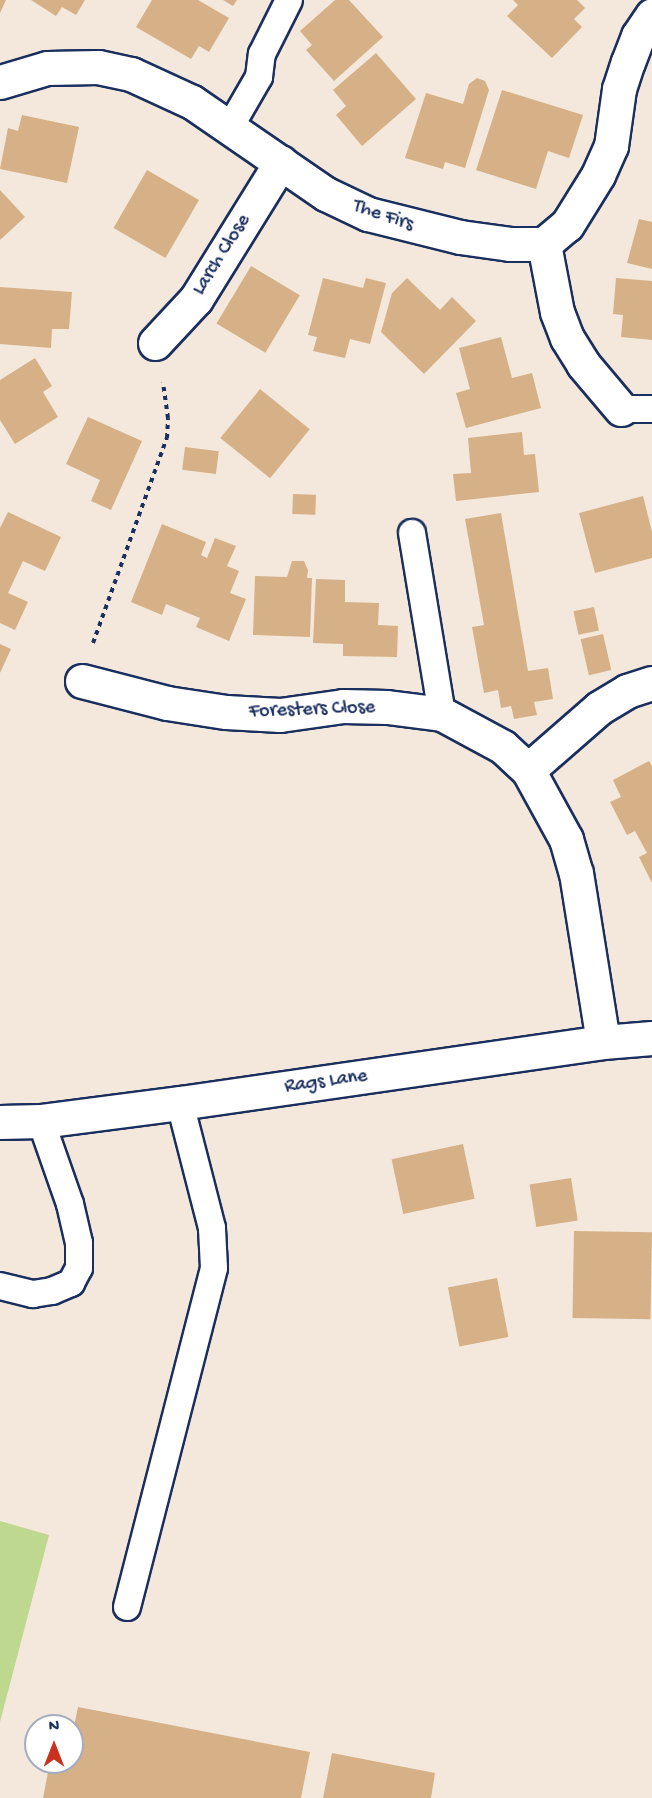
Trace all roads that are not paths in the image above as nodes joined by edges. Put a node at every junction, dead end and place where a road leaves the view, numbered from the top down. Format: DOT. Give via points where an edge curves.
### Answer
graph roads {
  1 [pos="289,0"];
  2 [pos="652,15"];
  3 [pos="0,81"];
  4 [pos="230,127"];
  5 [pos="281,162"];
  6 [pos="544,244"];
  7 [pos="155,343"];
  8 [pos="637,409"];
  9 [pos="412,533"];
  10 [pos="82,681"];
  11 [pos="652,683"];
  12 [pos="442,714"];
  13 [pos="528,770"];
  14 [pos="652,1038"];
  15 [pos="603,1042"];
  16 [pos="180,1103"];
  17 [pos="41,1120"];
  18 [pos="0,1122"];
  19 [pos="0,1287"];
  20 [pos="127,1607"];
  1 -- 4 [label="lane" via="262,54 259,77"];
  2 -- 6 [label="street" via="628,62 619,89 611,146 598,175 567,225"];
  3 -- 4 [label="street, The Firs" via="47,68 98,67 158,85"];
  4 -- 5 [label="street, The Firs"];
  5 -- 6 [label="street, The Firs" via="326,194 368,214 459,237"];
  5 -- 7 [label="street, Larch Close" via="196,299"];
  6 -- 8 [label="street" via="557,312 567,338 583,364"];
  9 -- 12 [label="lane"];
  10 -- 12 [label="street, Foresters Close" via="167,703 226,712 280,715 343,706"];
  11 -- 13 [label="street" via="627,691 599,708"];
  12 -- 13 [label="street, Foresters Close" via="503,747"];
  13 -- 15 [label="street, Foresters Close" via="566,839 576,873"];
  14 -- 15 [label="street, Rags Lane"];
  15 -- 16 [label="street, Rags Lane"];
  16 -- 17 [label="street, Rags Lane"];
  16 -- 20 [label="lane" via="212,1228 214,1268"];
  17 -- 18 [label="street, Rags Lane"];
  17 -- 19 [label="lane" via="70,1204 79,1243 79,1268 71,1283 52,1291 33,1294"];
}
